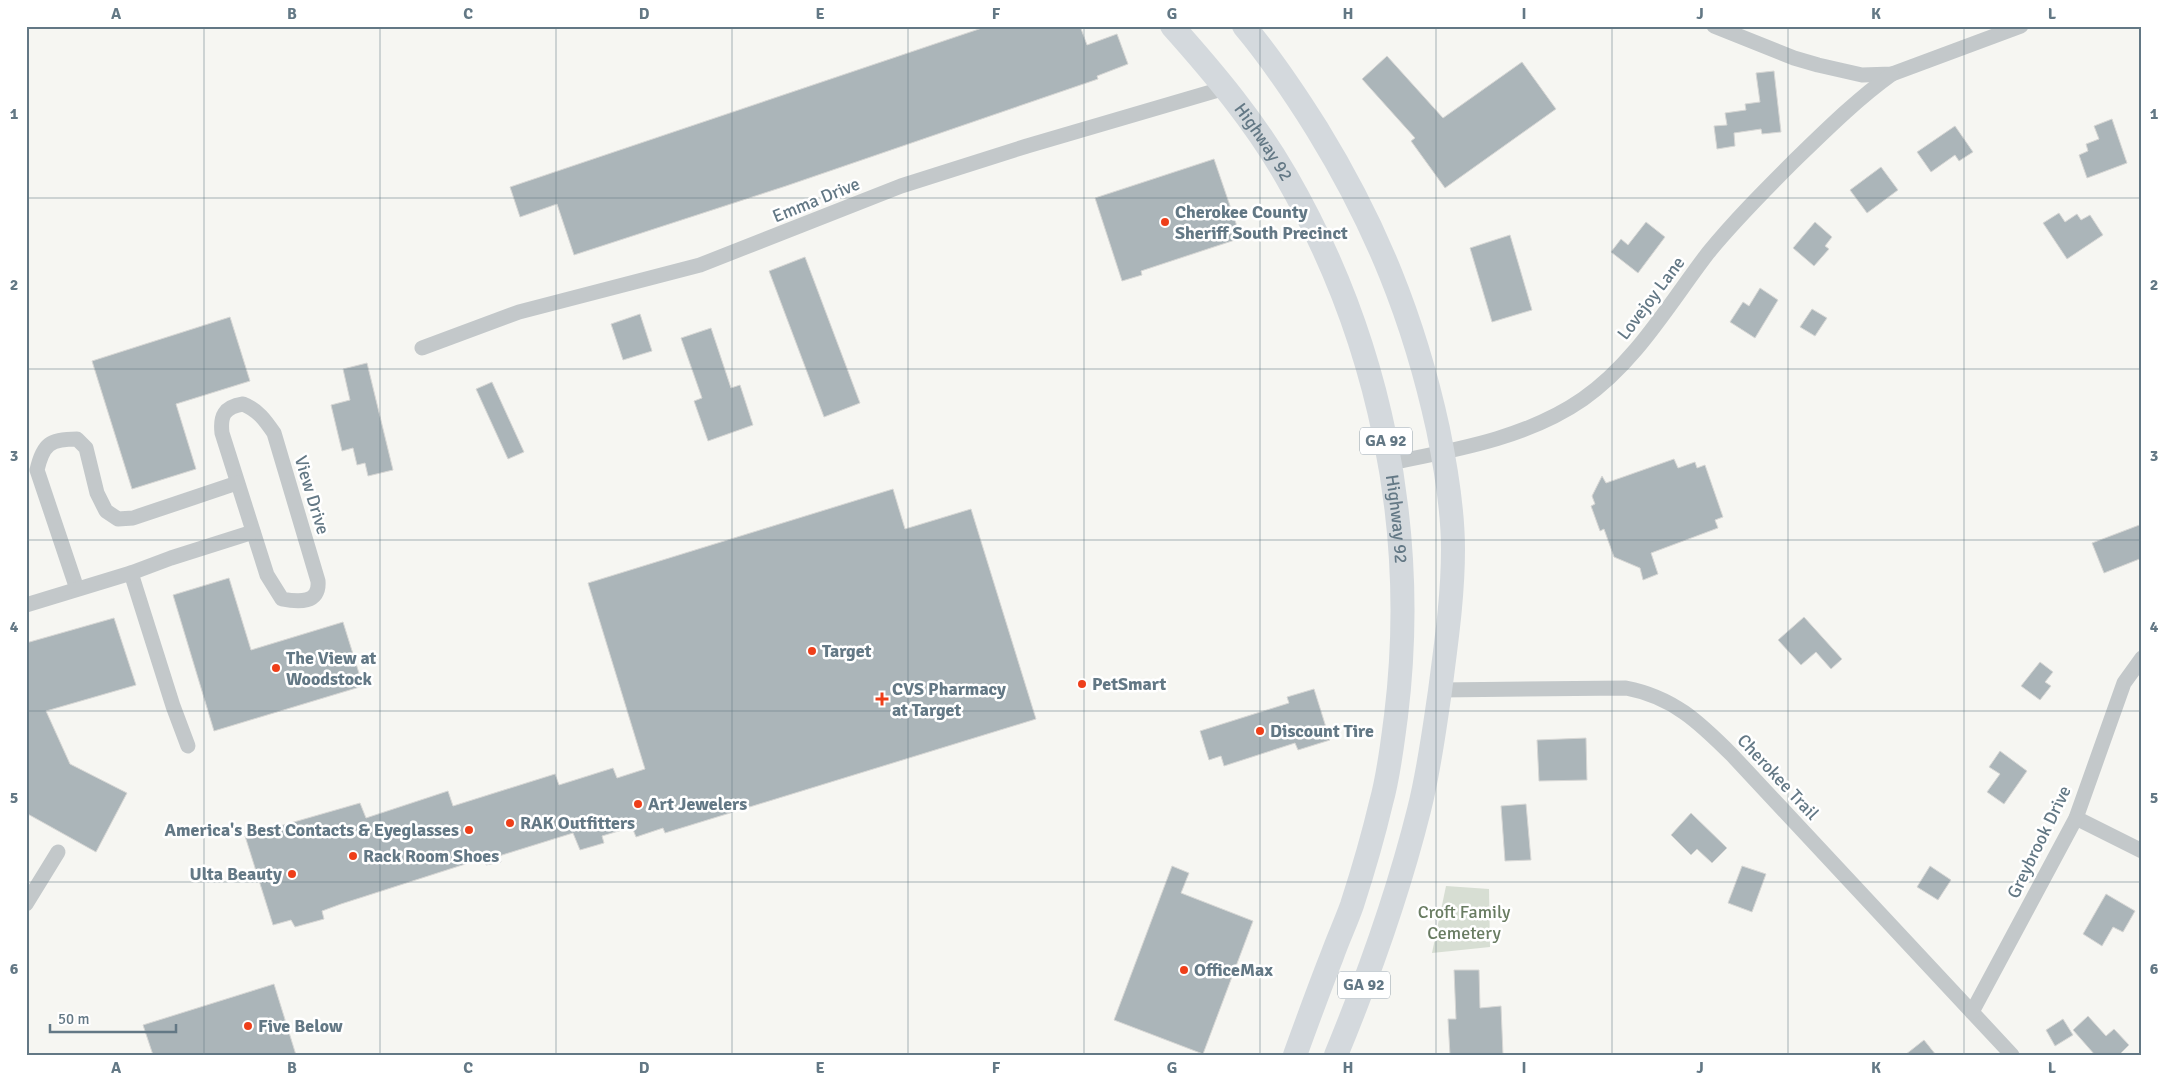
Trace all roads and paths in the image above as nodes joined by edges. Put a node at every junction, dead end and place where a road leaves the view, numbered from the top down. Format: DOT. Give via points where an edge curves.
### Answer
graph roads {
  1 [pos="1172,26"];
  2 [pos="1244,26"];
  3 [pos="1714,26"];
  4 [pos="2021,26"];
  5 [pos="1892,74"];
  6 [pos="1225,88"];
  7 [pos="422,348"];
  8 [pos="1443,452"];
  9 [pos="1390,463"];
  10 [pos="238,483"];
  11 [pos="253,532"];
  12 [pos="131,573"];
  13 [pos="77,589"];
  14 [pos="26,605"];
  15 [pos="2142,658"];
  16 [pos="1440,690"];
  17 [pos="188,746"];
  18 [pos="2076,818"];
  19 [pos="2142,851"];
  20 [pos="58,852"];
  21 [pos="26,904"];
  22 [pos="1972,1012"];
  23 [pos="1295,1055"];
  24 [pos="1336,1055"];
  25 [pos="2012,1055"];
  1 -- 6 [label="main road, Highway 92 / GA 92"];
  2 -- 8 [label="main road, GA 92" via="1310,118 1359,202 1382,251 1418,350"];
  3 -- 5 [label="street" via="1818,65 1862,75"];
  4 -- 5 [label="street"];
  5 -- 8 [label="street, Lovejoy Lane" via="1853,103 1755,201 1709,252 1654,327 1608,379 1583,400 1552,417 1518,431"];
  6 -- 7 [label="street, Emma Drive" via="901,186 700,265 519,312"];
  6 -- 9 [label="main road, Highway 92 / GA 92" via="1286,176 1334,271 1367,364"];
  8 -- 9 [label="street, Lovejoy Lane"];
  8 -- 16 [label="main road, GA 92" via="1453,547 1447,641"];
  9 -- 23 [label="main road, Highway 92 / GA 92" via="1402,548 1403,595 1399,689 1392,745 1382,801 1351,907"];
  10 -- 11 [label="street, View Drive"];
  10 -- 11 [label="street, View Drive" via="221,422 226,409 243,404 264,418 274,433 318,581 319,590 315,596 296,602 282,599 267,575"];
  10 -- 13 [label="street" via="133,518 118,519 106,511 97,493 86,448 77,439 50,443 41,453 37,470"];
  11 -- 12 [label="street"];
  12 -- 13 [label="street"];
  12 -- 17 [label="street"];
  13 -- 14 [label="street"];
  15 -- 18 [label="street, Greybrook Drive" via="2124,683"];
  16 -- 22 [label="street, Cherokee Trail" via="1626,688 1648,692 1668,701 1690,715 1732,754"];
  16 -- 24 [label="main road, GA 92" via="1420,808 1405,862 1358,1003"];
  18 -- 19 [label="street"];
  18 -- 22 [label="street, Greybrook Drive"];
  20 -- 21 [label="street"];
  22 -- 25 [label="street, Cherokee Trail"];
}
